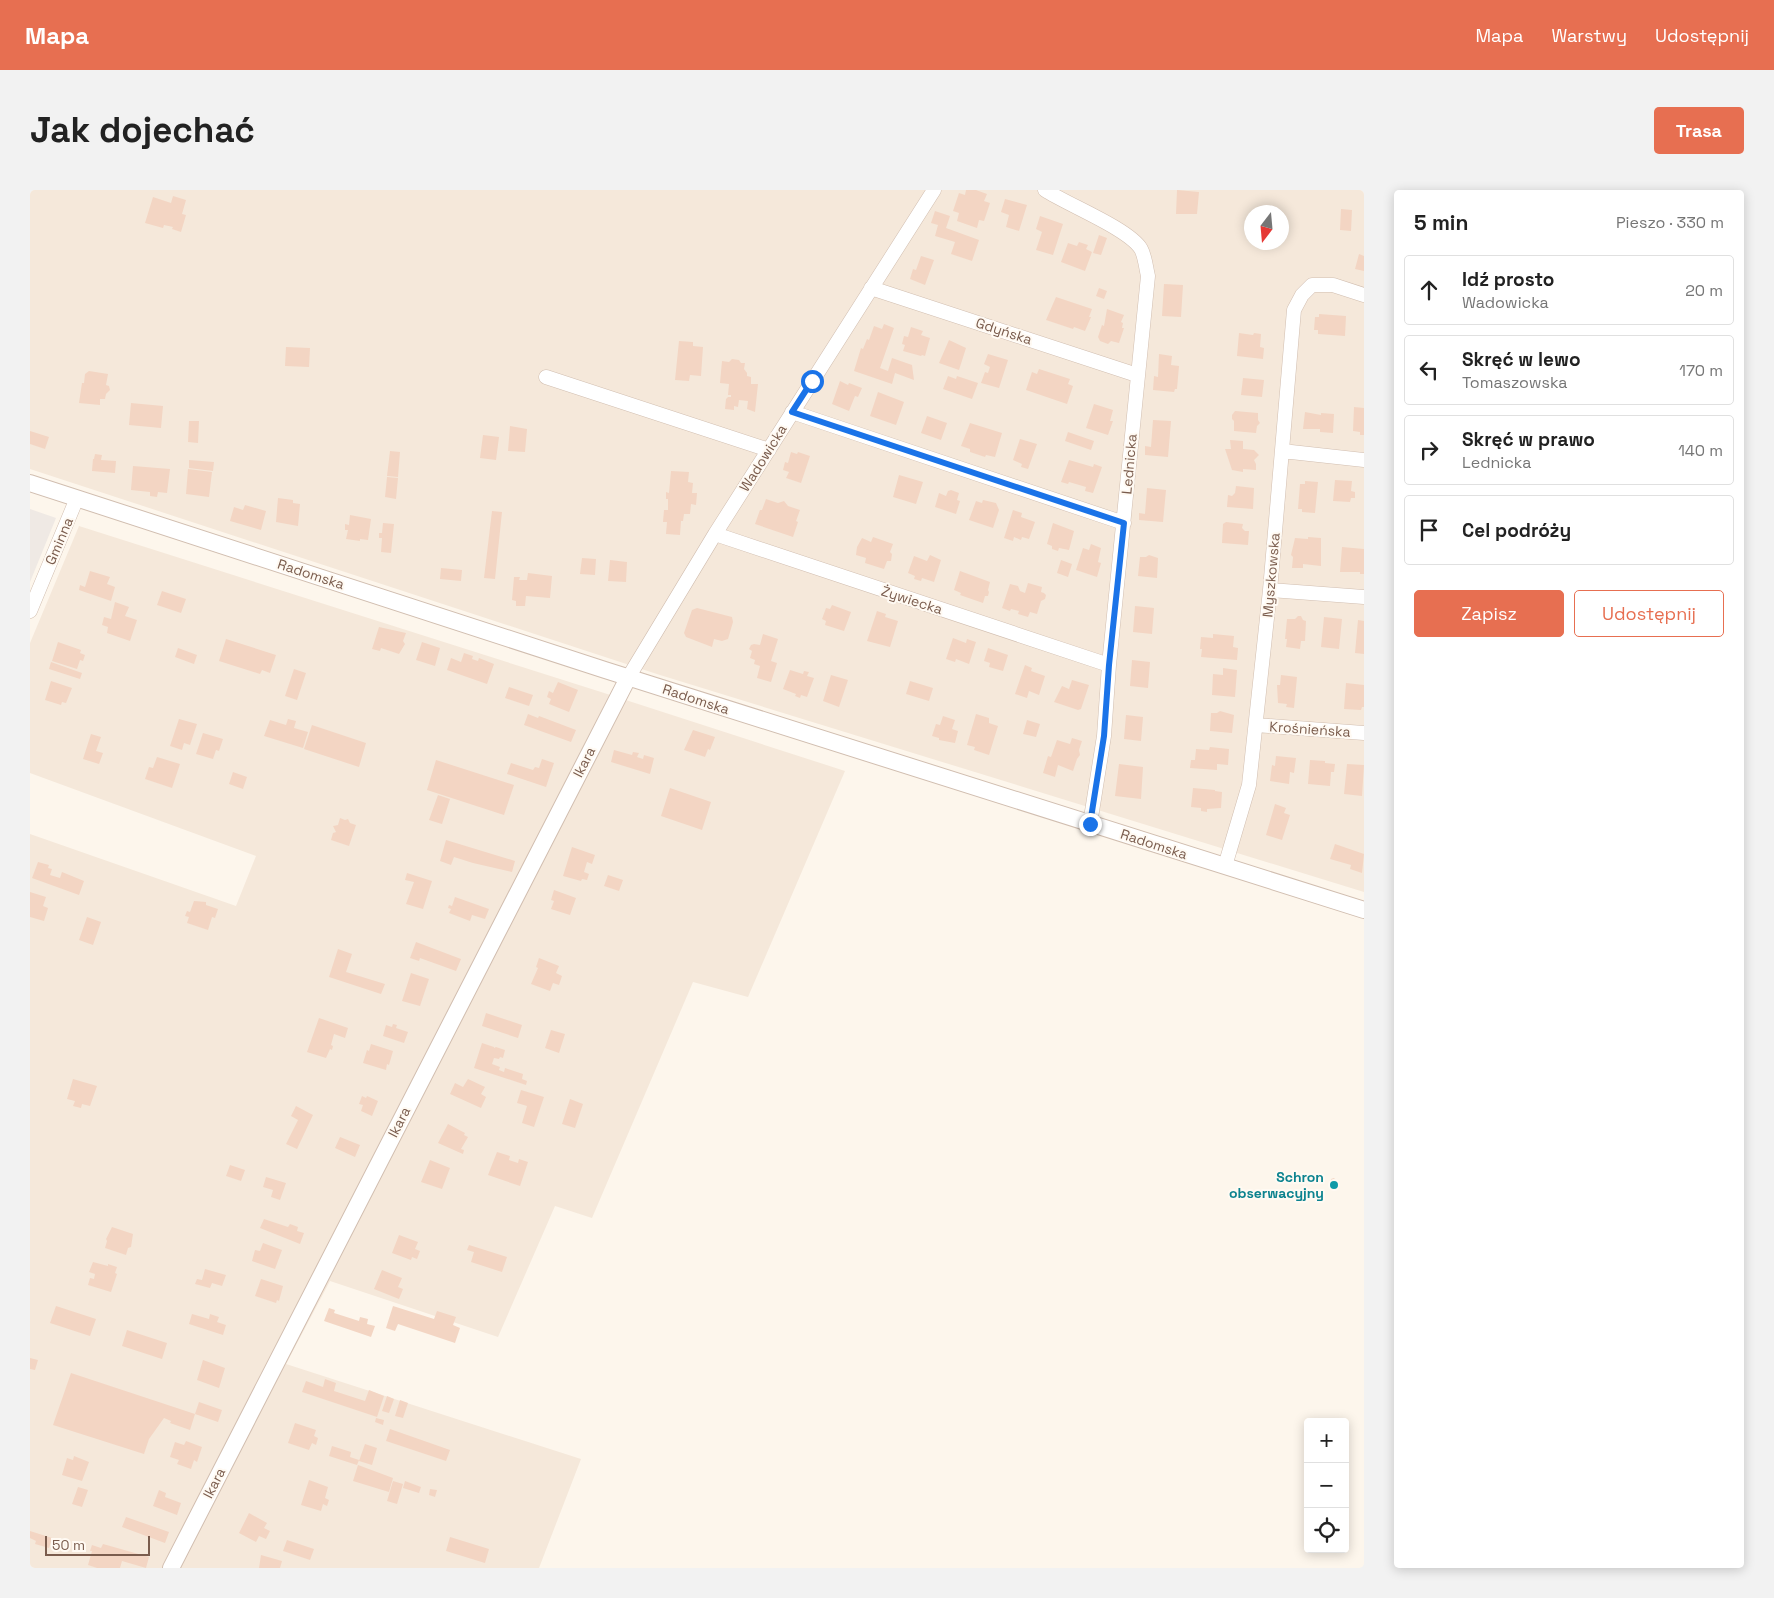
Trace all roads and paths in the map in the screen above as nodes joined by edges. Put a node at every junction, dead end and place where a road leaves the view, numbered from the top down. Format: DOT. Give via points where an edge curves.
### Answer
graph roads {
  1 [pos="934,190"];
  2 [pos="1045,190"];
  3 [pos="871,288"];
  4 [pos="1364,295"];
  5 [pos="1137,375"];
  6 [pos="546,377"];
  7 [pos="792,412"];
  8 [pos="769,450"];
  9 [pos="1282,451"];
  10 [pos="1364,460"];
  11 [pos="30,483"];
  12 [pos="77,498"];
  13 [pos="1124,523"];
  14 [pos="716,534"];
  15 [pos="1270,590"];
  16 [pos="1364,597"];
  17 [pos="30,611"];
  18 [pos="1109,665"];
  19 [pos="628,678"];
  20 [pos="1256,726"];
  21 [pos="1364,733"];
  22 [pos="1090,824"];
  23 [pos="1225,866"];
  24 [pos="1364,910"];
  25 [pos="171,1568"];
  1 -- 3 [label="street, Wadowicka"];
  2 -- 5 [label="street, Lednicka" via="1123,232 1142,250 1148,276"];
  3 -- 5 [label="street, Gdyńska"];
  3 -- 7 [label="street, Wadowicka"];
  4 -- 9 [label="street, Myszkowska" via="1332,285 1312,285 1294,310"];
  5 -- 13 [label="street, Lednicka"];
  6 -- 8 [label="street"];
  7 -- 8 [label="street, Wadowicka"];
  7 -- 13 [label="street"];
  8 -- 14 [label="street, Wadowicka"];
  9 -- 10 [label="street"];
  9 -- 15 [label="street, Myszkowska"];
  11 -- 12 [label="street, Radomska"];
  12 -- 17 [label="street, Gminna"];
  12 -- 19 [label="street, Radomska"];
  13 -- 18 [label="street, Lednicka"];
  14 -- 18 [label="street, Żywiecka"];
  14 -- 19 [label="street, Wadowicka"];
  15 -- 16 [label="street"];
  15 -- 20 [label="street, Myszkowska"];
  18 -- 22 [label="street, Lednicka" via="1104,736"];
  19 -- 22 [label="street, Radomska"];
  19 -- 25 [label="street, Ikara"];
  20 -- 21 [label="street, Krośnieńska"];
  20 -- 23 [label="street, Myszkowska" via="1249,785"];
  22 -- 23 [label="street, Radomska"];
  23 -- 24 [label="street, Radomska"];
}
